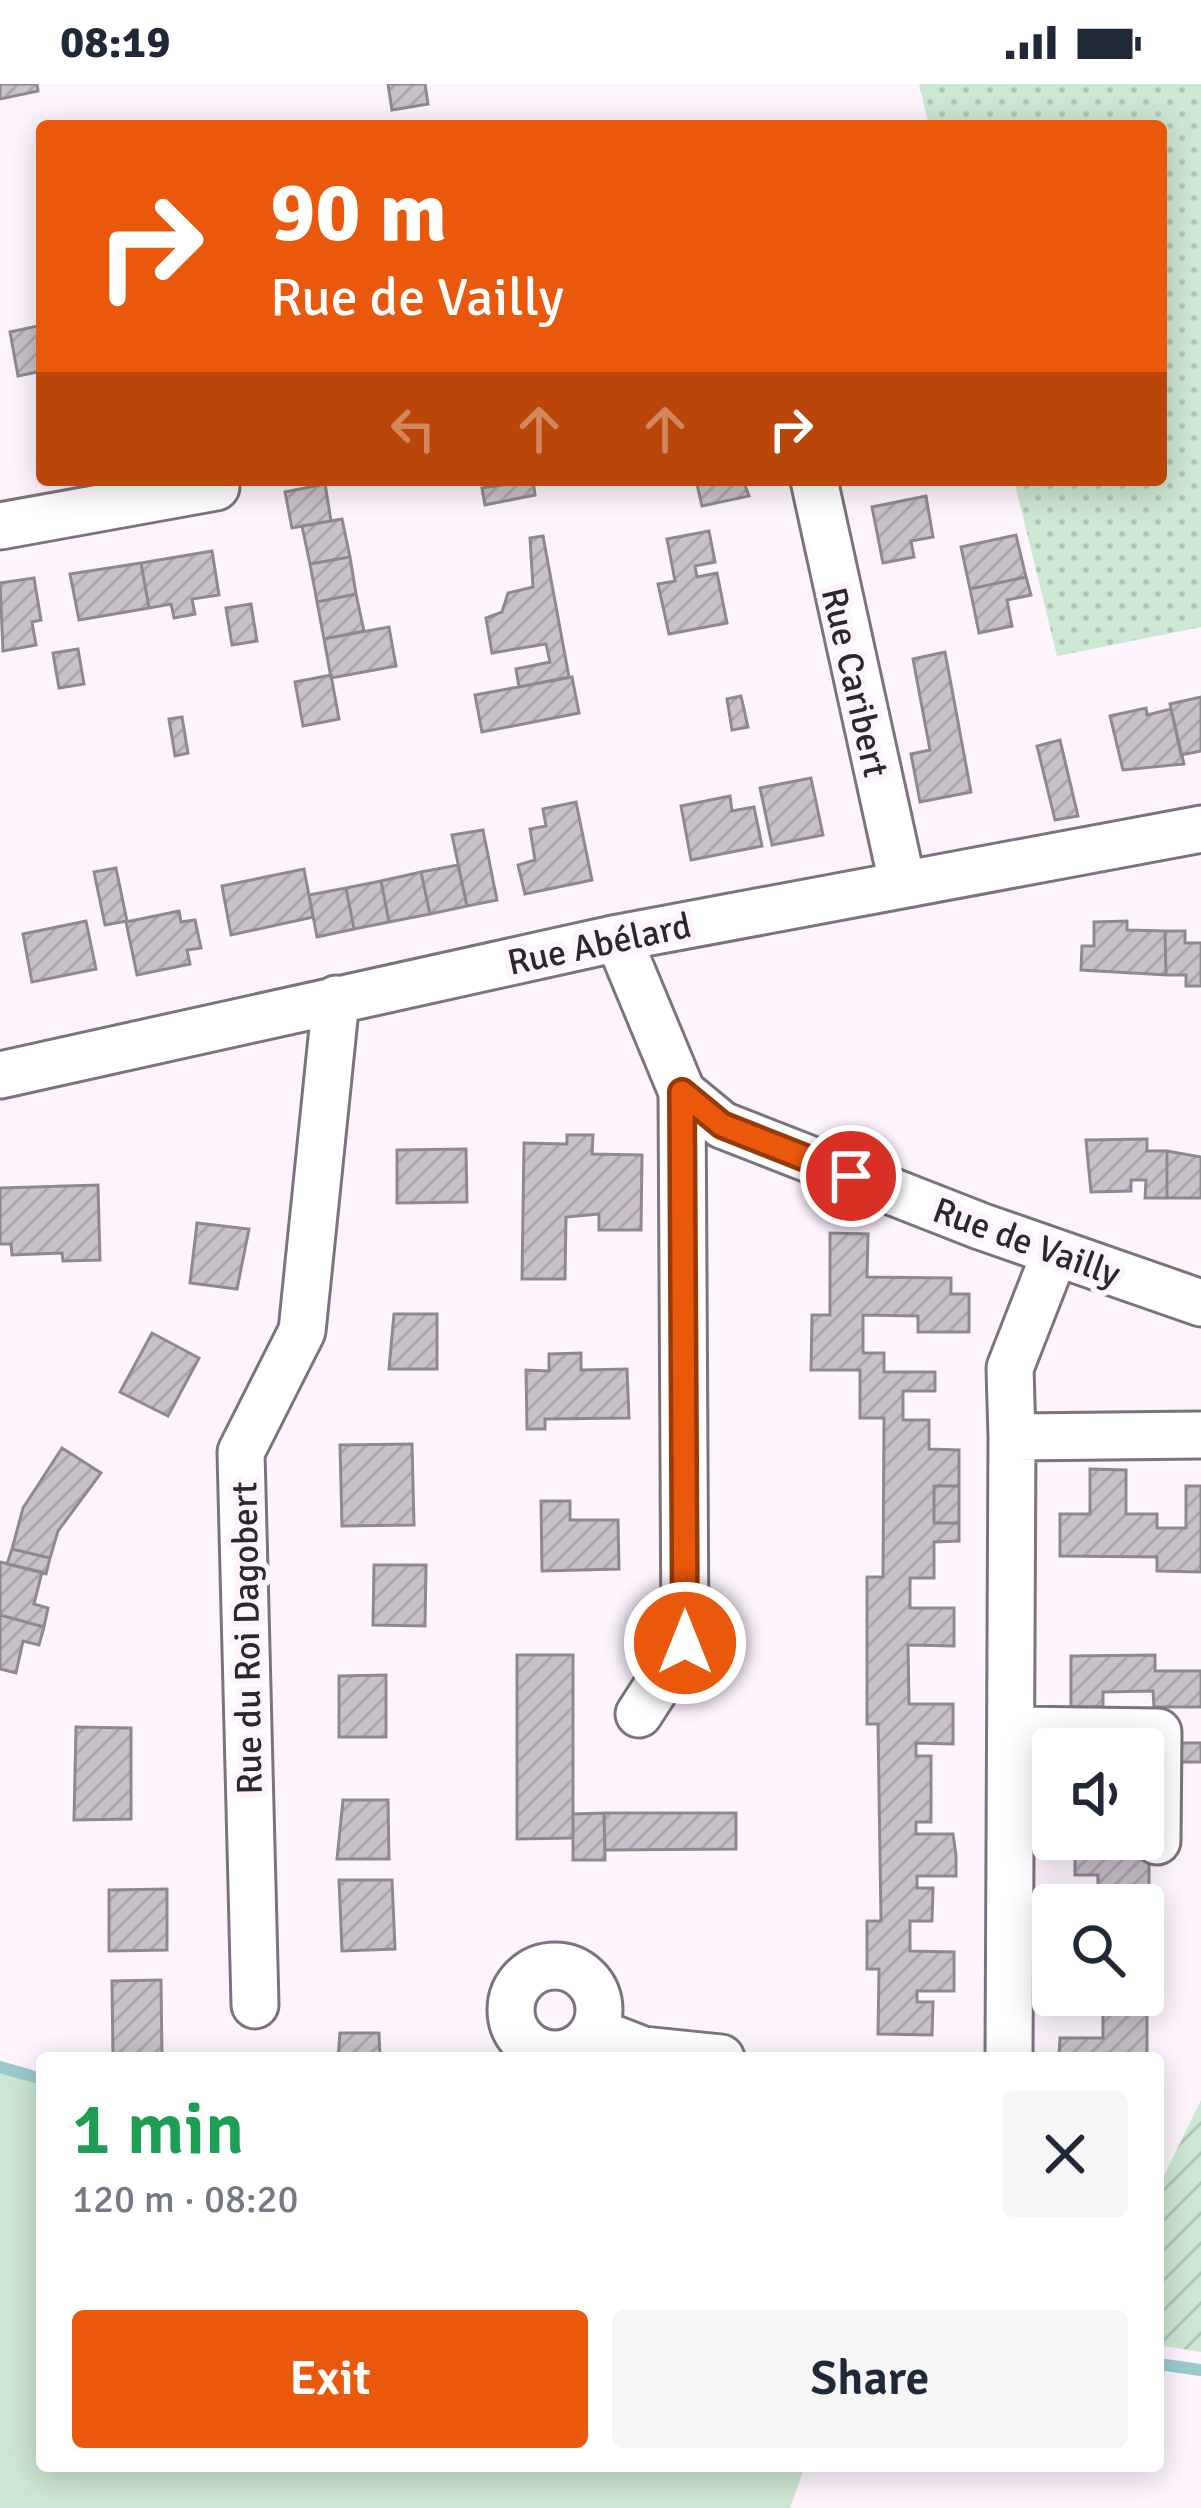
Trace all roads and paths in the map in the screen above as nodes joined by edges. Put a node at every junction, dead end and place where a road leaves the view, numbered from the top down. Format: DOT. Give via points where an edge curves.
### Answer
graph roads {
  1 [pos="216,486"];
  2 [pos="815,486"];
  3 [pos="128,491"];
  4 [pos="0,526"];
  5 [pos="1201,829"];
  6 [pos="902,882"];
  7 [pos="618,938"];
  8 [pos="336,999"];
  9 [pos="0,1075"];
  10 [pos="682,1092"];
  11 [pos="1055,1253"];
  12 [pos="1201,1303"];
  13 [pos="1201,1435"];
  14 [pos="1012,1438"];
  15 [pos="639,1714"];
  16 [pos="1011,1730"];
  17 [pos="1032,1730"];
  18 [pos="255,2005"];
  19 [pos="594,2031"];
  20 [pos="662,2052"];
  21 [pos="1009,2052"];
  1 -- 3 [label="street"];
  2 -- 6 [label="street, Rue Caribert"];
  3 -- 4 [label="street"];
  5 -- 6 [label="street, Rue Abélard"];
  6 -- 7 [label="street, Rue Abélard"];
  7 -- 8 [label="street, Rue Abélard"];
  7 -- 10 [label="street"];
  8 -- 9 [label="street, Rue Abélard"];
  8 -- 18 [label="street, Rue du Roi Dagobert" via="302,1331 241,1452"];
  10 -- 11 [label="street, Rue de Vailly" via="722,1125"];
  10 -- 15 [label="street" via="685,1643"];
  11 -- 12 [label="street, Rue de Vailly"];
  11 -- 14 [label="street" via="1010,1368"];
  13 -- 14 [label="street"];
  14 -- 16 [label="street"];
  16 -- 17 [label="street"];
  16 -- 21 [label="street"];
  19 -- 20 [label="street"];
}
